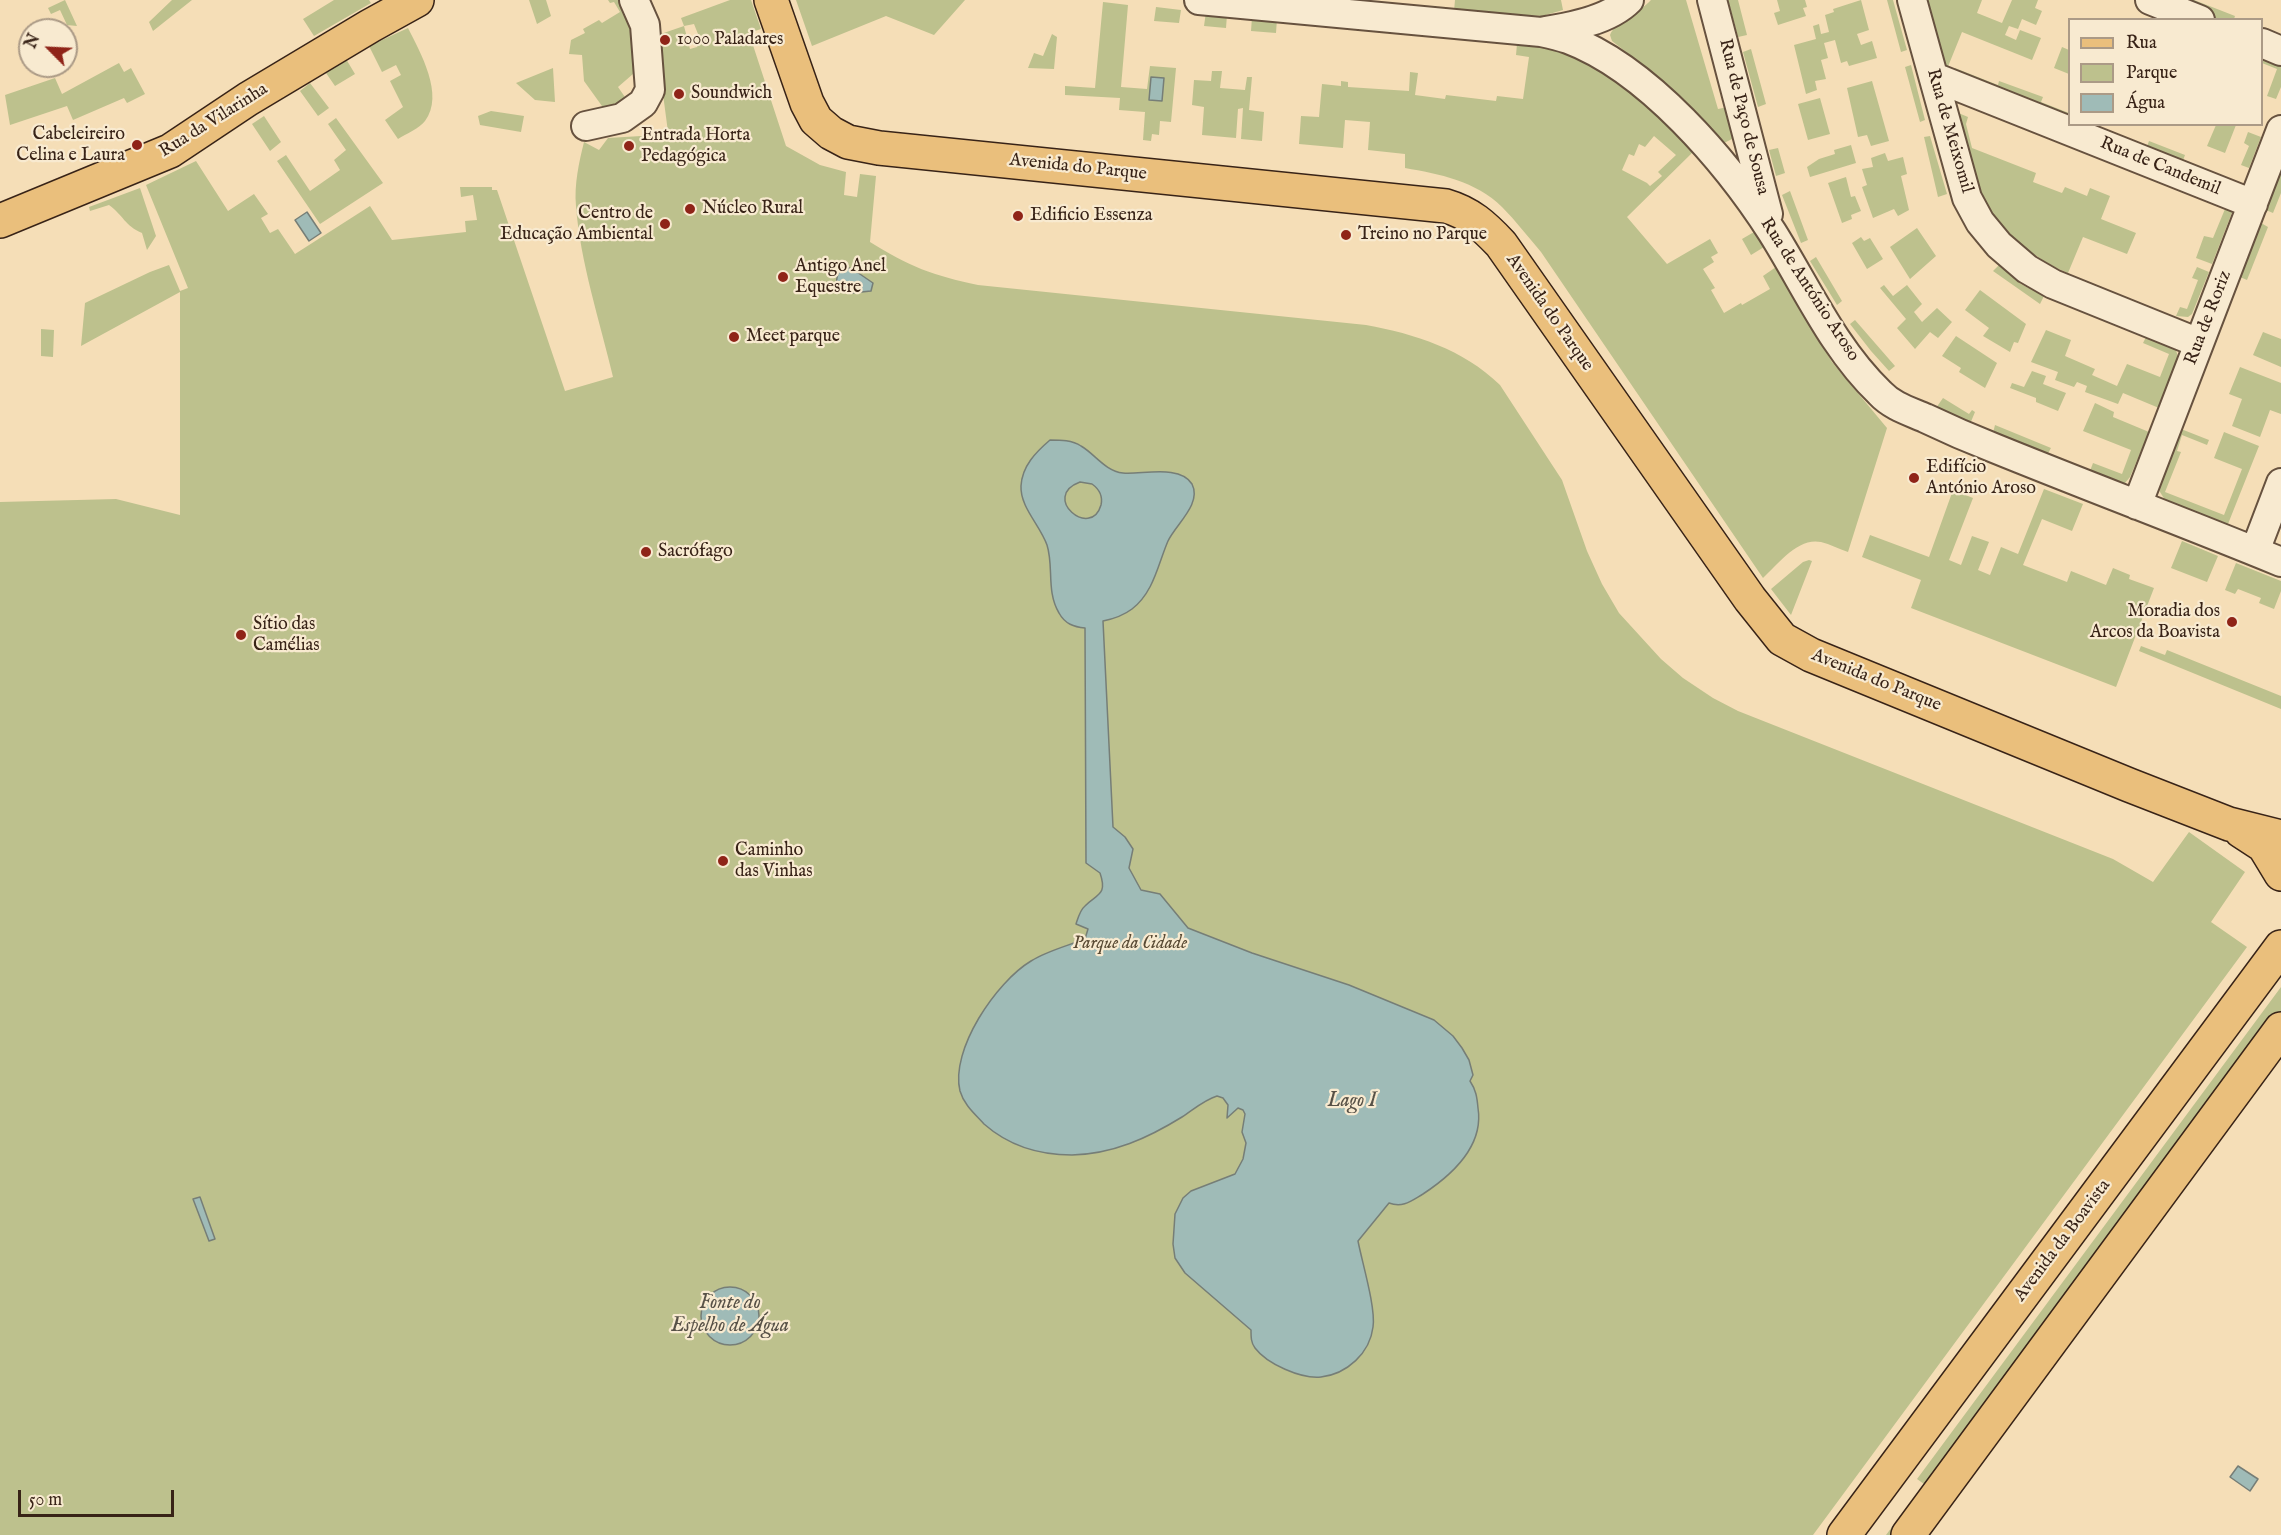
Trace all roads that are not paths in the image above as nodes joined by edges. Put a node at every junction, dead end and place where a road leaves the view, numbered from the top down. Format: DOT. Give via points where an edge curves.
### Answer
graph roads {
  1 [pos="417,0"];
  2 [pos="634,0"];
  3 [pos="771,0"];
  4 [pos="1199,0"];
  5 [pos="1629,0"];
  6 [pos="1712,0"];
  7 [pos="1912,0"];
  8 [pos="2150,0"];
  9 [pos="2195,18"];
  10 [pos="1541,32"];
  11 [pos="2263,44"];
  12 [pos="2281,51"];
  13 [pos="1934,77"];
  14 [pos="586,126"];
  15 [pos="2281,130"];
  16 [pos="2253,204"];
  17 [pos="0,221"];
  18 [pos="1773,233"];
  19 [pos="2199,343"];
  20 [pos="2281,483"];
  21 [pos="2137,505"];
  22 [pos="2255,551"];
  23 [pos="2281,561"];
  24 [pos="2229,824"];
  25 [pos="2281,837"];
  26 [pos="2281,873"];
  27 [pos="2281,947"];
  28 [pos="2281,1029"];
  29 [pos="1844,1535"];
  30 [pos="1908,1535"];
  1 -- 17 [label="main road, Rua da Vilarinha" via="170,151"];
  2 -- 14 [label="street" via="645,26 650,90 643,103 622,118"];
  3 -- 24 [label="main road, Avenida do Parque" via="816,120 848,141 879,148 1446,206 1463,212 1501,244 1717,553 1782,639 1811,655"];
  4 -- 10 [label="street, Rua de António Aroso"];
  5 -- 10 [label="street, Rua de António Aroso" via="1622,7 1576,27"];
  6 -- 18 [label="street, Rua de Paço de Sousa"];
  7 -- 13 [label="street, Rua de Meixomil"];
  8 -- 9 [label="street"];
  10 -- 18 [label="street, Rua de António Aroso" via="1569,39 1638,80 1709,148"];
  11 -- 12 [label="street"];
  13 -- 16 [label="street, Rua de Candemil"];
  13 -- 19 [label="street, Rua de Meixomil" via="1967,198 1999,245 2027,269 2053,284"];
  15 -- 16 [label="street, Rua de Roriz"];
  16 -- 19 [label="street, Rua de Roriz"];
  18 -- 21 [label="street, Rua de António Aroso" via="1831,331 1880,394 1895,405 1968,438"];
  19 -- 21 [label="street, Rua de Roriz"];
  20 -- 22 [label="street"];
  21 -- 22 [label="street, Rua de António Aroso"];
  22 -- 23 [label="street, Rua de António Aroso"];
  24 -- 25 [label="main road, Avenida do Parque"];
  24 -- 26 [label="main road, Avenida do Parque" via="2264,846"];
  27 -- 29 [label="main road, Avenida da Boavista"];
  28 -- 30 [label="main road"];
}
